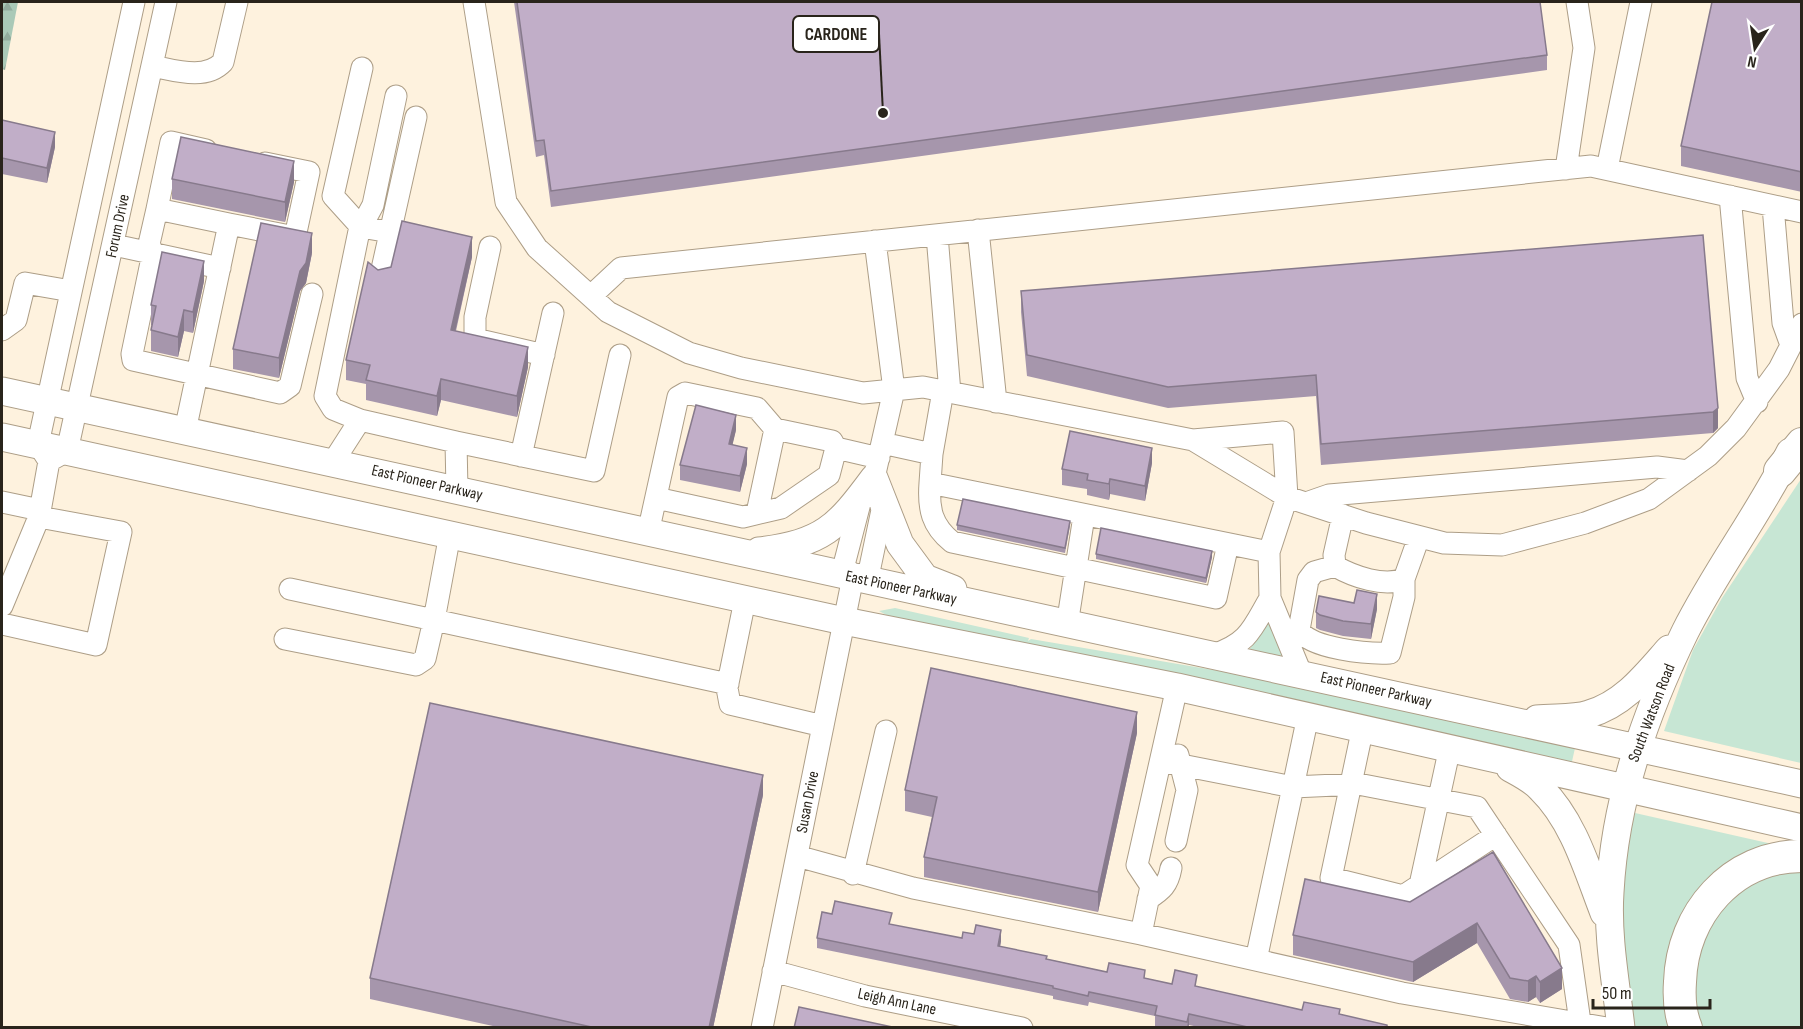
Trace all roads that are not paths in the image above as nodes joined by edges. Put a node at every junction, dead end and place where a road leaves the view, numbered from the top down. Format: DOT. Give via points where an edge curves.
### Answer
graph roads {
  1 [pos="134,2"];
  2 [pos="166,2"];
  3 [pos="237,2"];
  4 [pos="474,2"];
  5 [pos="1577,2"];
  6 [pos="1591,2"];
  7 [pos="1641,2"];
  8 [pos="1580,26"];
  9 [pos="152,66"];
  10 [pos="362,68"];
  11 [pos="396,96"];
  12 [pos="416,117"];
  13 [pos="108,121"];
  14 [pos="140,128"];
  15 [pos="1566,169"];
  16 [pos="1607,170"];
  17 [pos="1730,196"];
  18 [pos="1773,206"];
  19 [pos="157,209"];
  20 [pos="1802,212"];
  21 [pos="229,224"];
  22 [pos="361,227"];
  23 [pos="978,230"];
  24 [pos="390,232"];
  25 [pos="937,235"];
  26 [pos="875,241"];
  27 [pos="114,245"];
  28 [pos="490,247"];
  29 [pos="153,253"];
  30 [pos="220,268"];
  31 [pos="380,278"];
  32 [pos="70,291"];
  33 [pos="312,294"];
  34 [pos="591,296"];
  35 [pos="553,313"];
  36 [pos="1802,324"];
  37 [pos="2,330"];
  38 [pos="1791,345"];
  39 [pos="544,355"];
  40 [pos="620,355"];
  41 [pos="197,375"];
  42 [pos="894,390"];
  43 [pos="2,391"];
  44 [pos="947,392"];
  45 [pos="46,401"];
  46 [pos="996,402"];
  47 [pos="1757,402"];
  48 [pos="76,408"];
  49 [pos="360,420"];
  50 [pos="775,429"];
  51 [pos="1802,429"];
  52 [pos="185,431"];
  53 [pos="2,437"];
  54 [pos="1193,440"];
  55 [pos="456,442"];
  56 [pos="1802,444"];
  57 [pos="836,448"];
  58 [pos="51,452"];
  59 [pos="933,454"];
  60 [pos="521,456"];
  61 [pos="878,460"];
  62 [pos="333,462"];
  63 [pos="1688,471"];
  64 [pos="1780,471"];
  65 [pos="930,483"];
  66 [pos="456,490"];
  67 [pos="656,498"];
  68 [pos="1297,500"];
  69 [pos="2,502"];
  70 [pos="39,513"];
  71 [pos="758,513"];
  72 [pos="1343,515"];
  73 [pos="1084,516"];
  74 [pos="648,533"];
  75 [pos="450,534"];
  76 [pos="1419,537"];
  77 [pos="1228,544"];
  78 [pos="1269,552"];
  79 [pos="745,554"];
  80 [pos="1335,566"];
  81 [pos="1075,568"];
  82 [pos="854,577"];
  83 [pos="1404,579"];
  84 [pos="290,589"];
  85 [pos="1270,598"];
  86 [pos="745,600"];
  87 [pos="2,606"];
  88 [pos="1004,611"];
  89 [pos="434,620"];
  90 [pos="844,621"];
  91 [pos="2,624"];
  92 [pos="1066,625"];
  93 [pos="1686,631"];
  94 [pos="285,639"];
  95 [pos="1213,655"];
  96 [pos="1301,673"];
  97 [pos="728,684"];
  98 [pos="1176,695"];
  99 [pos="1308,716"];
  100 [pos="1515,722"];
  101 [pos="823,726"];
  102 [pos="1363,728"];
  103 [pos="886,731"];
  104 [pos="1450,747"];
  105 [pos="1636,749"];
  106 [pos="1494,758"];
  107 [pos="1161,761"];
  108 [pos="1182,765"];
  109 [pos="1352,784"];
  110 [pos="1802,784"];
  111 [pos="1293,788"];
  112 [pos="1626,788"];
  113 [pos="1438,799"];
  114 [pos="1802,828"];
  115 [pos="1496,835"];
  116 [pos="1176,841"];
  117 [pos="797,856"];
  118 [pos="1802,856"];
  119 [pos="1171,868"];
  120 [pos="853,874"];
  121 [pos="1420,885"];
  122 [pos="1148,900"];
  123 [pos="1610,925"];
  124 [pos="1141,934"];
  125 [pos="1256,960"];
  126 [pos="773,971"];
  127 [pos="1580,1022"];
  128 [pos="988,1024"];
  129 [pos="762,1028"];
  130 [pos="1022,1028"];
  131 [pos="1607,1028"];
  132 [pos="1621,1028"];
  133 [pos="1686,1028"];
  1 -- 13 [label="street, Forum Drive"];
  2 -- 9 [label="street, Forum Drive"];
  3 -- 9 [label="street" via="223,62 217,69 198,73"];
  4 -- 34 [label="street" via="506,202 537,248"];
  5 -- 8 [label="street"];
  6 -- 8 [label="street"];
  7 -- 16 [label="street"];
  8 -- 15 [label="street" via="1584,48"];
  9 -- 14 [label="street, Forum Drive"];
  10 -- 22 [label="street" via="333,196"];
  11 -- 22 [label="street" via="373,205"];
  12 -- 24 [label="street"];
  13 -- 14 [label="street"];
  13 -- 32 [label="street, Forum Drive"];
  14 -- 27 [label="street, Forum Drive"];
  15 -- 16 [label="street" via="1591,166"];
  15 -- 23 [label="street"];
  16 -- 17 [label="street"];
  17 -- 18 [label="street"];
  17 -- 47 [label="street" via="1747,378"];
  18 -- 20 [label="street"];
  18 -- 38 [label="street" via="1783,322"];
  19 -- 21 [label="street"];
  19 -- 21 [label="street" via="171,142 309,172 295,237"];
  19 -- 29 [label="street" via="149,244"];
  21 -- 30 [label="street"];
  22 -- 24 [label="street"];
  22 -- 49 [label="street" via="325,396 333,409"];
  23 -- 25 [label="street"];
  23 -- 46 [label="street"];
  24 -- 31 [label="street"];
  25 -- 26 [label="street"];
  25 -- 44 [label="street"];
  26 -- 34 [label="street" via="621,268"];
  26 -- 42 [label="street"];
  27 -- 29 [label="street"];
  27 -- 48 [label="street, Forum Drive"];
  28 -- 39 [label="street" via="475,317 475,339"];
  29 -- 30 [label="street"];
  29 -- 41 [label="street" via="133,360"];
  30 -- 41 [label="street"];
  32 -- 37 [label="street" via="25,283 16,320"];
  32 -- 45 [label="street, Forum Drive"];
  33 -- 41 [label="street" via="290,386 280,393"];
  34 -- 42 [label="street" via="608,312 689,353 863,393"];
  35 -- 39 [label="street"];
  36 -- 38 [label="street"];
  38 -- 47 [label="street"];
  39 -- 60 [label="street"];
  40 -- 60 [label="street" via="594,471"];
  41 -- 52 [label="street"];
  42 -- 44 [label="street" via="923,387"];
  42 -- 61 [label="street"];
  43 -- 45 [label="main road, East Pioneer Parkway"];
  44 -- 46 [label="street"];
  44 -- 59 [label="street"];
  45 -- 48 [label="main road, East Pioneer Parkway"];
  45 -- 58 [label="street, Forum Drive"];
  46 -- 54 [label="street"];
  47 -- 63 [label="street" via="1708,456"];
  48 -- 52 [label="main road, East Pioneer Parkway"];
  48 -- 58 [label="street, Forum Drive"];
  49 -- 55 [label="street"];
  49 -- 62 [label="street"];
  50 -- 57 [label="street" via="832,441"];
  50 -- 67 [label="street" via="757,408 685,393 678,397"];
  50 -- 71 [label="street"];
  51 -- 64 [label="main road, South Watson Road"];
  52 -- 62 [label="main road, East Pioneer Parkway"];
  53 -- 58 [label="main road"];
  54 -- 68 [label="street"];
  54 -- 68 [label="street" via="1283,432"];
  55 -- 60 [label="street"];
  55 -- 66 [label="street"];
  56 -- 64 [label="highway"];
  57 -- 61 [label="street"];
  57 -- 71 [label="street" via="830,475 781,508"];
  58 -- 70 [label="street"];
  58 -- 75 [label="main road"];
  59 -- 61 [label="street"];
  59 -- 65 [label="street"];
  61 -- 79 [label="main road" via="849,510 821,536 786,548"];
  61 -- 82 [label="street" via="882,510 869,572"];
  61 -- 88 [label="main road" via="900,544 925,578"];
  62 -- 66 [label="main road, East Pioneer Parkway"];
  63 -- 68 [label="street" via="1646,468"];
  63 -- 76 [label="street" via="1648,499 1585,523 1502,545 1444,543"];
  64 -- 93 [label="main road, South Watson Road"];
  65 -- 73 [label="street"];
  65 -- 81 [label="street" via="932,516 939,531 952,542"];
  66 -- 74 [label="main road, East Pioneer Parkway"];
  67 -- 71 [label="street" via="743,517"];
  67 -- 74 [label="street"];
  68 -- 72 [label="street"];
  68 -- 78 [label="street"];
  69 -- 70 [label="street"];
  70 -- 87 [label="street"];
  70 -- 91 [label="street" via="121,532 96,645"];
  72 -- 76 [label="street"];
  72 -- 80 [label="street"];
  73 -- 77 [label="street"];
  73 -- 81 [label="street"];
  74 -- 79 [label="main road, East Pioneer Parkway"];
  75 -- 86 [label="main road"];
  75 -- 89 [label="street"];
  76 -- 83 [label="street"];
  77 -- 78 [label="street"];
  77 -- 81 [label="street" via="1216,598"];
  78 -- 85 [label="street"];
  79 -- 82 [label="main road, East Pioneer Parkway"];
  80 -- 83 [label="street" via="1347,573 1392,584"];
  80 -- 83 [label="street" via="1314,572 1308,580 1299,630 1316,643 1390,653 1404,597"];
  81 -- 92 [label="street"];
  82 -- 88 [label="main road, East Pioneer Parkway"];
  82 -- 90 [label="street, Susan Drive"];
  84 -- 89 [label="street"];
  85 -- 95 [label="street" via="1250,634 1235,647"];
  85 -- 96 [label="street"];
  86 -- 90 [label="main road"];
  86 -- 97 [label="street"];
  88 -- 92 [label="main road, East Pioneer Parkway"];
  89 -- 94 [label="street" via="425,659 416,665"];
  89 -- 97 [label="street"];
  90 -- 98 [label="main road"];
  90 -- 101 [label="street, Susan Drive"];
  92 -- 95 [label="main road, East Pioneer Parkway"];
  93 -- 100 [label="main road" via="1625,696 1608,707 1587,715"];
  93 -- 105 [label="main road, South Watson Road"];
  95 -- 96 [label="main road, East Pioneer Parkway"];
  96 -- 100 [label="main road, East Pioneer Parkway"];
  97 -- 101 [label="street" via="730,704"];
  98 -- 99 [label="main road"];
  98 -- 107 [label="street"];
  98 -- 108 [label="street" via="1176,750"];
  99 -- 102 [label="main road"];
  99 -- 111 [label="street"];
  100 -- 105 [label="main road, East Pioneer Parkway"];
  101 -- 117 [label="street, Susan Drive"];
  102 -- 104 [label="main road"];
  102 -- 109 [label="street"];
  103 -- 120 [label="street"];
  104 -- 106 [label="main road"];
  104 -- 113 [label="street"];
  105 -- 110 [label="main road, East Pioneer Parkway"];
  105 -- 112 [label="main road, South Watson Road"];
  106 -- 112 [label="main road"];
  106 -- 123 [label="main road" via="1541,788 1557,808 1589,871"];
  107 -- 108 [label="street"];
  107 -- 122 [label="street" via="1137,865 1150,886"];
  108 -- 111 [label="street"];
  108 -- 116 [label="street" via="1187,789"];
  109 -- 111 [label="street"];
  109 -- 113 [label="street"];
  109 -- 121 [label="street" via="1331,878 1403,896"];
  111 -- 125 [label="street"];
  112 -- 114 [label="main road"];
  112 -- 123 [label="main road, South Watson Road" via="1614,841"];
  113 -- 115 [label="street" via="1478,807"];
  113 -- 121 [label="street"];
  115 -- 121 [label="street"];
  115 -- 127 [label="street" via="1569,945"];
  117 -- 120 [label="street"];
  117 -- 126 [label="street, Susan Drive"];
  118 -- 133 [label="highway" via="1751,865 1706,903 1693,924 1680,962"];
  119 -- 122 [label="street" via="1163,889"];
  120 -- 124 [label="street"];
  122 -- 124 [label="street"];
  123 -- 132 [label="main road, South Watson Road"];
  124 -- 125 [label="street"];
  125 -- 127 [label="street" via="1402,993"];
  126 -- 128 [label="street, Leigh Ann Lane"];
  126 -- 129 [label="street, Susan Drive"];
  127 -- 131 [label="street"];
  128 -- 130 [label="street, Leigh Ann Lane"];
}
